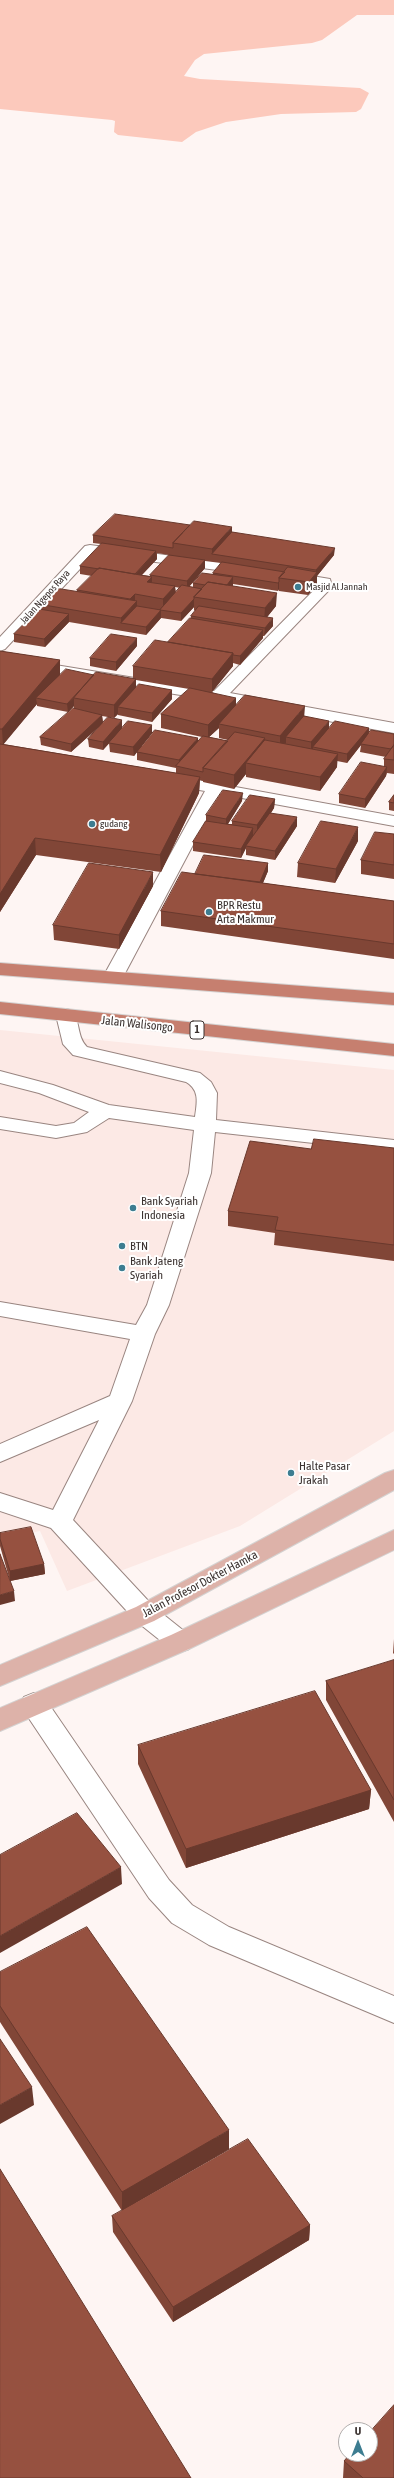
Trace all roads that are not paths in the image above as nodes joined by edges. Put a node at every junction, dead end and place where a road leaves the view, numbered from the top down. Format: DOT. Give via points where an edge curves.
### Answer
graph roads {
  1 [pos="258,572"];
  2 [pos="274,574"];
  3 [pos="0,646"];
  4 [pos="16,664"];
  5 [pos="218,696"];
  6 [pos="394,728"];
  7 [pos="154,777"];
  8 [pos="215,788"];
  9 [pos="394,821"];
  10 [pos="0,968"];
  11 [pos="113,977"];
  12 [pos="394,999"];
  13 [pos="0,1008"];
  14 [pos="66,1016"];
  15 [pos="394,1050"];
  16 [pos="0,1077"];
  17 [pos="104,1111"];
  18 [pos="0,1123"];
  19 [pos="206,1125"];
  20 [pos="394,1146"];
  21 [pos="0,1309"];
  22 [pos="143,1334"];
  23 [pos="120,1401"];
  24 [pos="0,1454"];
  25 [pos="394,1479"];
  26 [pos="0,1502"];
  27 [pos="60,1522"];
  28 [pos="394,1539"];
  29 [pos="145,1614"];
  30 [pos="180,1642"];
  31 [pos="0,1676"];
  32 [pos="34,1704"];
  33 [pos="0,1720"];
  34 [pos="394,2010"];
  1 -- 3 [label="street, Jalan Ngepos Raya" via="90,549"];
  2 -- 5 [label="street" via="325,582 325,587"];
  4 -- 5 [label="street"];
  5 -- 6 [label="street"];
  7 -- 8 [label="street"];
  8 -- 9 [label="street"];
  8 -- 11 [label="street"];
  10 -- 11 [label="highway"];
  11 -- 12 [label="highway"];
  13 -- 14 [label="highway, Jalan Walisongo / 1"];
  14 -- 15 [label="highway, Jalan Walisongo / 1"];
  14 -- 19 [label="street" via="72,1040 80,1051 195,1077 203,1083 207,1092"];
  16 -- 17 [label="street" via="46,1089"];
  17 -- 18 [label="street" via="80,1128 56,1132"];
  17 -- 19 [label="street"];
  19 -- 20 [label="street"];
  19 -- 22 [label="street" via="200,1173 158,1305"];
  21 -- 22 [label="street"];
  22 -- 23 [label="street"];
  23 -- 24 [label="street"];
  23 -- 27 [label="street"];
  25 -- 29 [label="main road, Jalan Profesor Dokter Hamka"];
  26 -- 27 [label="street"];
  27 -- 29 [label="street"];
  28 -- 30 [label="main road"];
  29 -- 30 [label="street"];
  29 -- 31 [label="main road, Jalan Profesor Dokter Hamka"];
  30 -- 32 [label="main road"];
  32 -- 33 [label="main road"];
  32 -- 34 [label="street" via="159,1889 182,1914 219,1936"];
}
